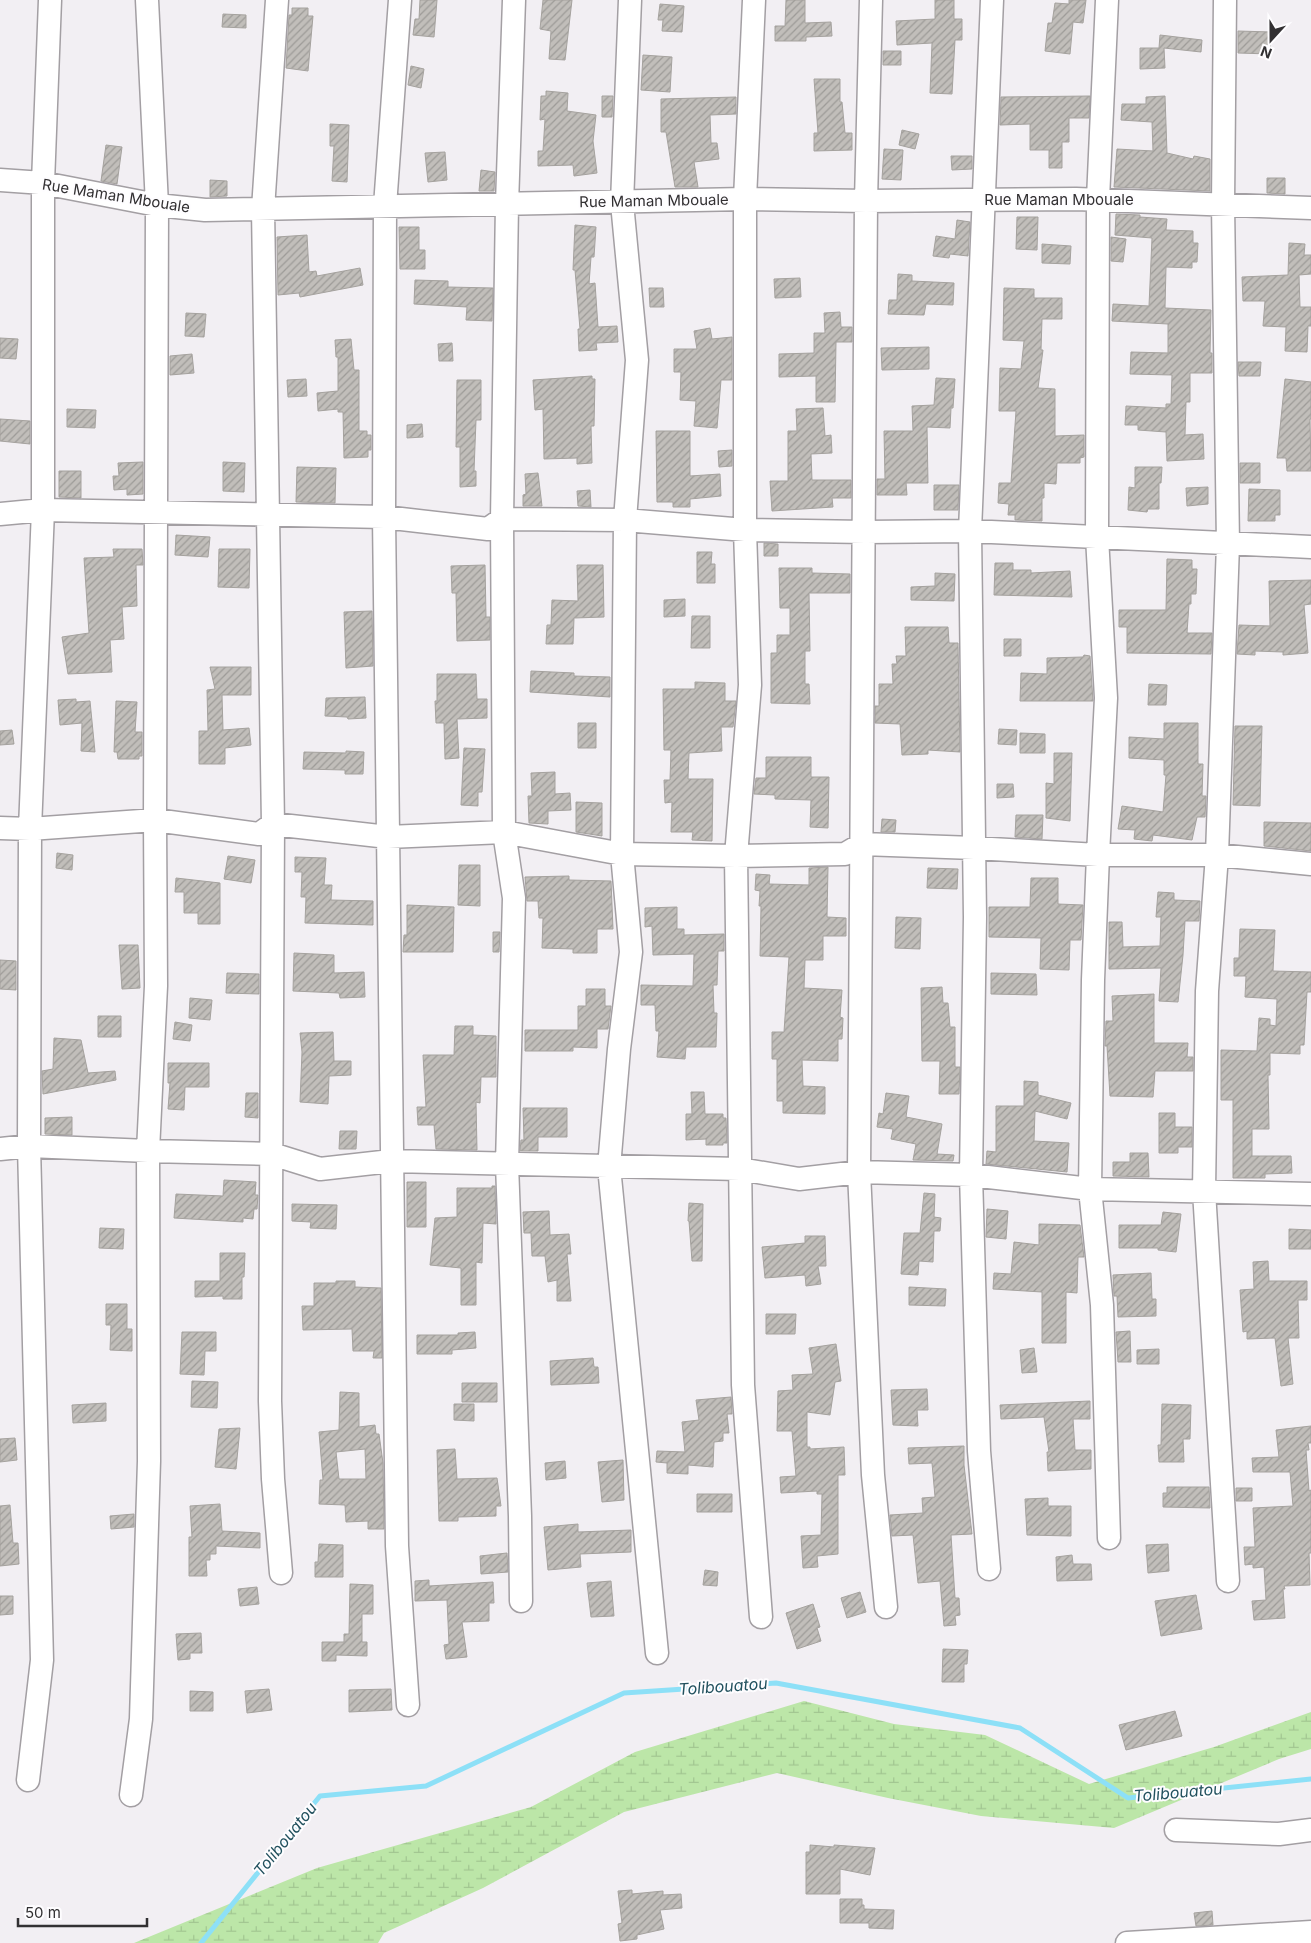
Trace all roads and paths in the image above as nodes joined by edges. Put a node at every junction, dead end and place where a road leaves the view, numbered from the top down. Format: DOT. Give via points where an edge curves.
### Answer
graph roads {
  1 [pos="50,0"];
  2 [pos="147,0"];
  3 [pos="277,0"];
  4 [pos="400,0"];
  5 [pos="514,0"];
  6 [pos="630,0"];
  7 [pos="754,0"];
  8 [pos="872,0"];
  9 [pos="992,0"];
  10 [pos="1107,0"];
  11 [pos="1225,0"];
  12 [pos="0,180"];
  13 [pos="43,183"];
  14 [pos="745,199"];
  15 [pos="1098,199"];
  16 [pos="984,200"];
  17 [pos="866,201"];
  18 [pos="622,203"];
  19 [pos="507,204"];
  20 [pos="1223,204"];
  21 [pos="157,205"];
  22 [pos="384,206"];
  23 [pos="1311,208"];
  24 [pos="263,209"];
  25 [pos="43,510"];
  26 [pos="156,512"];
  27 [pos="0,514"];
  28 [pos="268,514"];
  29 [pos="384,517"];
  30 [pos="502,519"];
  31 [pos="626,520"];
  32 [pos="745,530"];
  33 [pos="970,531"];
  34 [pos="865,532"];
  35 [pos="1097,537"];
  36 [pos="1228,544"];
  37 [pos="1311,547"];
  38 [pos="155,820"];
  39 [pos="273,824"];
  40 [pos="0,828"];
  41 [pos="30,829"];
  42 [pos="504,832"];
  43 [pos="388,837"];
  44 [pos="862,844"];
  45 [pos="974,848"];
  46 [pos="622,854"];
  47 [pos="1098,855"];
  48 [pos="1217,855"];
  49 [pos="736,856"];
  50 [pos="1311,864"];
  51 [pos="29,1146"];
  52 [pos="0,1149"];
  53 [pos="148,1151"];
  54 [pos="272,1154"];
  55 [pos="391,1161"];
  56 [pos="507,1164"];
  57 [pos="609,1167"];
  58 [pos="740,1168"];
  59 [pos="859,1172"];
  60 [pos="971,1175"];
  61 [pos="1090,1189"];
  62 [pos="1204,1191"];
  63 [pos="1311,1194"];
  64 [pos="1109,1538"];
  65 [pos="989,1569"];
  66 [pos="281,1573"];
  67 [pos="1228,1581"];
  68 [pos="521,1601"];
  69 [pos="886,1607"];
  70 [pos="762,1617"];
  71 [pos="657,1653"];
  72 [pos="408,1705"];
  73 [pos="28,1780"];
  74 [pos="132,1795"];
  75 [pos="1176,1830"];
  76 [pos="1311,1830"];
  77 [pos="1311,1932"];
  78 [pos="1127,1943"];
  1 -- 13 [label="street"];
  2 -- 21 [label="street"];
  3 -- 24 [label="street"];
  4 -- 22 [label="street"];
  5 -- 19 [label="street"];
  6 -- 18 [label="street"];
  7 -- 14 [label="street"];
  8 -- 17 [label="street"];
  9 -- 16 [label="street"];
  10 -- 15 [label="street"];
  11 -- 20 [label="street"];
  12 -- 13 [label="street, Rue Maman Mbouale"];
  13 -- 21 [label="street, Rue Maman Mbouale"];
  13 -- 25 [label="street"];
  14 -- 17 [label="street, Rue Maman Mbouale"];
  14 -- 18 [label="street, Rue Maman Mbouale"];
  14 -- 32 [label="street"];
  15 -- 16 [label="street, Rue Maman Mbouale"];
  15 -- 20 [label="street, Rue Maman Mbouale"];
  15 -- 35 [label="street"];
  16 -- 17 [label="street, Rue Maman Mbouale"];
  16 -- 33 [label="street"];
  17 -- 34 [label="street"];
  18 -- 19 [label="street, Rue Maman Mbouale"];
  18 -- 31 [label="street" via="637,360"];
  19 -- 22 [label="street, Rue Maman Mbouale"];
  19 -- 30 [label="street"];
  20 -- 23 [label="street, Rue Maman Mbouale"];
  20 -- 36 [label="street"];
  21 -- 24 [label="street, Rue Maman Mbouale" via="205,210"];
  21 -- 26 [label="street"];
  22 -- 24 [label="street, Rue Maman Mbouale"];
  22 -- 29 [label="street"];
  24 -- 28 [label="street"];
  25 -- 26 [label="street"];
  25 -- 27 [label="street"];
  25 -- 41 [label="street"];
  26 -- 28 [label="street"];
  26 -- 38 [label="street"];
  28 -- 29 [label="street"];
  28 -- 39 [label="street"];
  29 -- 30 [label="street" via="488,529"];
  29 -- 43 [label="street"];
  30 -- 31 [label="street"];
  30 -- 42 [label="street"];
  31 -- 32 [label="street"];
  31 -- 46 [label="street"];
  32 -- 34 [label="street"];
  32 -- 49 [label="street" via="750,684"];
  33 -- 34 [label="street"];
  33 -- 35 [label="street"];
  33 -- 45 [label="street"];
  34 -- 44 [label="street"];
  35 -- 36 [label="street"];
  35 -- 47 [label="street" via="1106,698"];
  36 -- 37 [label="street"];
  36 -- 48 [label="street"];
  38 -- 39 [label="street" via="259,834"];
  38 -- 41 [label="street"];
  38 -- 53 [label="street" via="156,986"];
  39 -- 43 [label="street"];
  39 -- 54 [label="street"];
  40 -- 41 [label="street"];
  41 -- 51 [label="street"];
  42 -- 43 [label="street"];
  42 -- 46 [label="street"];
  42 -- 56 [label="street" via="514,898"];
  43 -- 55 [label="street"];
  44 -- 45 [label="street"];
  44 -- 49 [label="street" via="845,854"];
  44 -- 59 [label="street"];
  45 -- 47 [label="street"];
  45 -- 60 [label="street"];
  46 -- 49 [label="street"];
  46 -- 57 [label="street" via="631,952"];
  47 -- 48 [label="street"];
  47 -- 61 [label="street"];
  48 -- 50 [label="street"];
  48 -- 62 [label="street" via="1207,991"];
  49 -- 58 [label="street"];
  51 -- 52 [label="street"];
  51 -- 53 [label="street"];
  51 -- 73 [label="street" via="42,1660"];
  53 -- 54 [label="street"];
  53 -- 74 [label="street" via="149,1471 140,1719"];
  54 -- 55 [label="street" via="320,1169"];
  54 -- 66 [label="street" via="270,1401"];
  55 -- 56 [label="street"];
  55 -- 72 [label="street" via="397,1546"];
  56 -- 57 [label="street"];
  56 -- 68 [label="street"];
  57 -- 58 [label="street"];
  57 -- 71 [label="street"];
  58 -- 59 [label="street" via="799,1179"];
  58 -- 70 [label="street" via="743,1385"];
  59 -- 60 [label="street"];
  59 -- 69 [label="street" via="873,1475"];
  60 -- 61 [label="street"];
  60 -- 65 [label="street" via="979,1451"];
  61 -- 62 [label="street"];
  61 -- 64 [label="street" via="1102,1305"];
  62 -- 63 [label="street"];
  62 -- 67 [label="street"];
  75 -- 76 [label="street" via="1279,1834"];
  77 -- 78 [label="street"];
}
